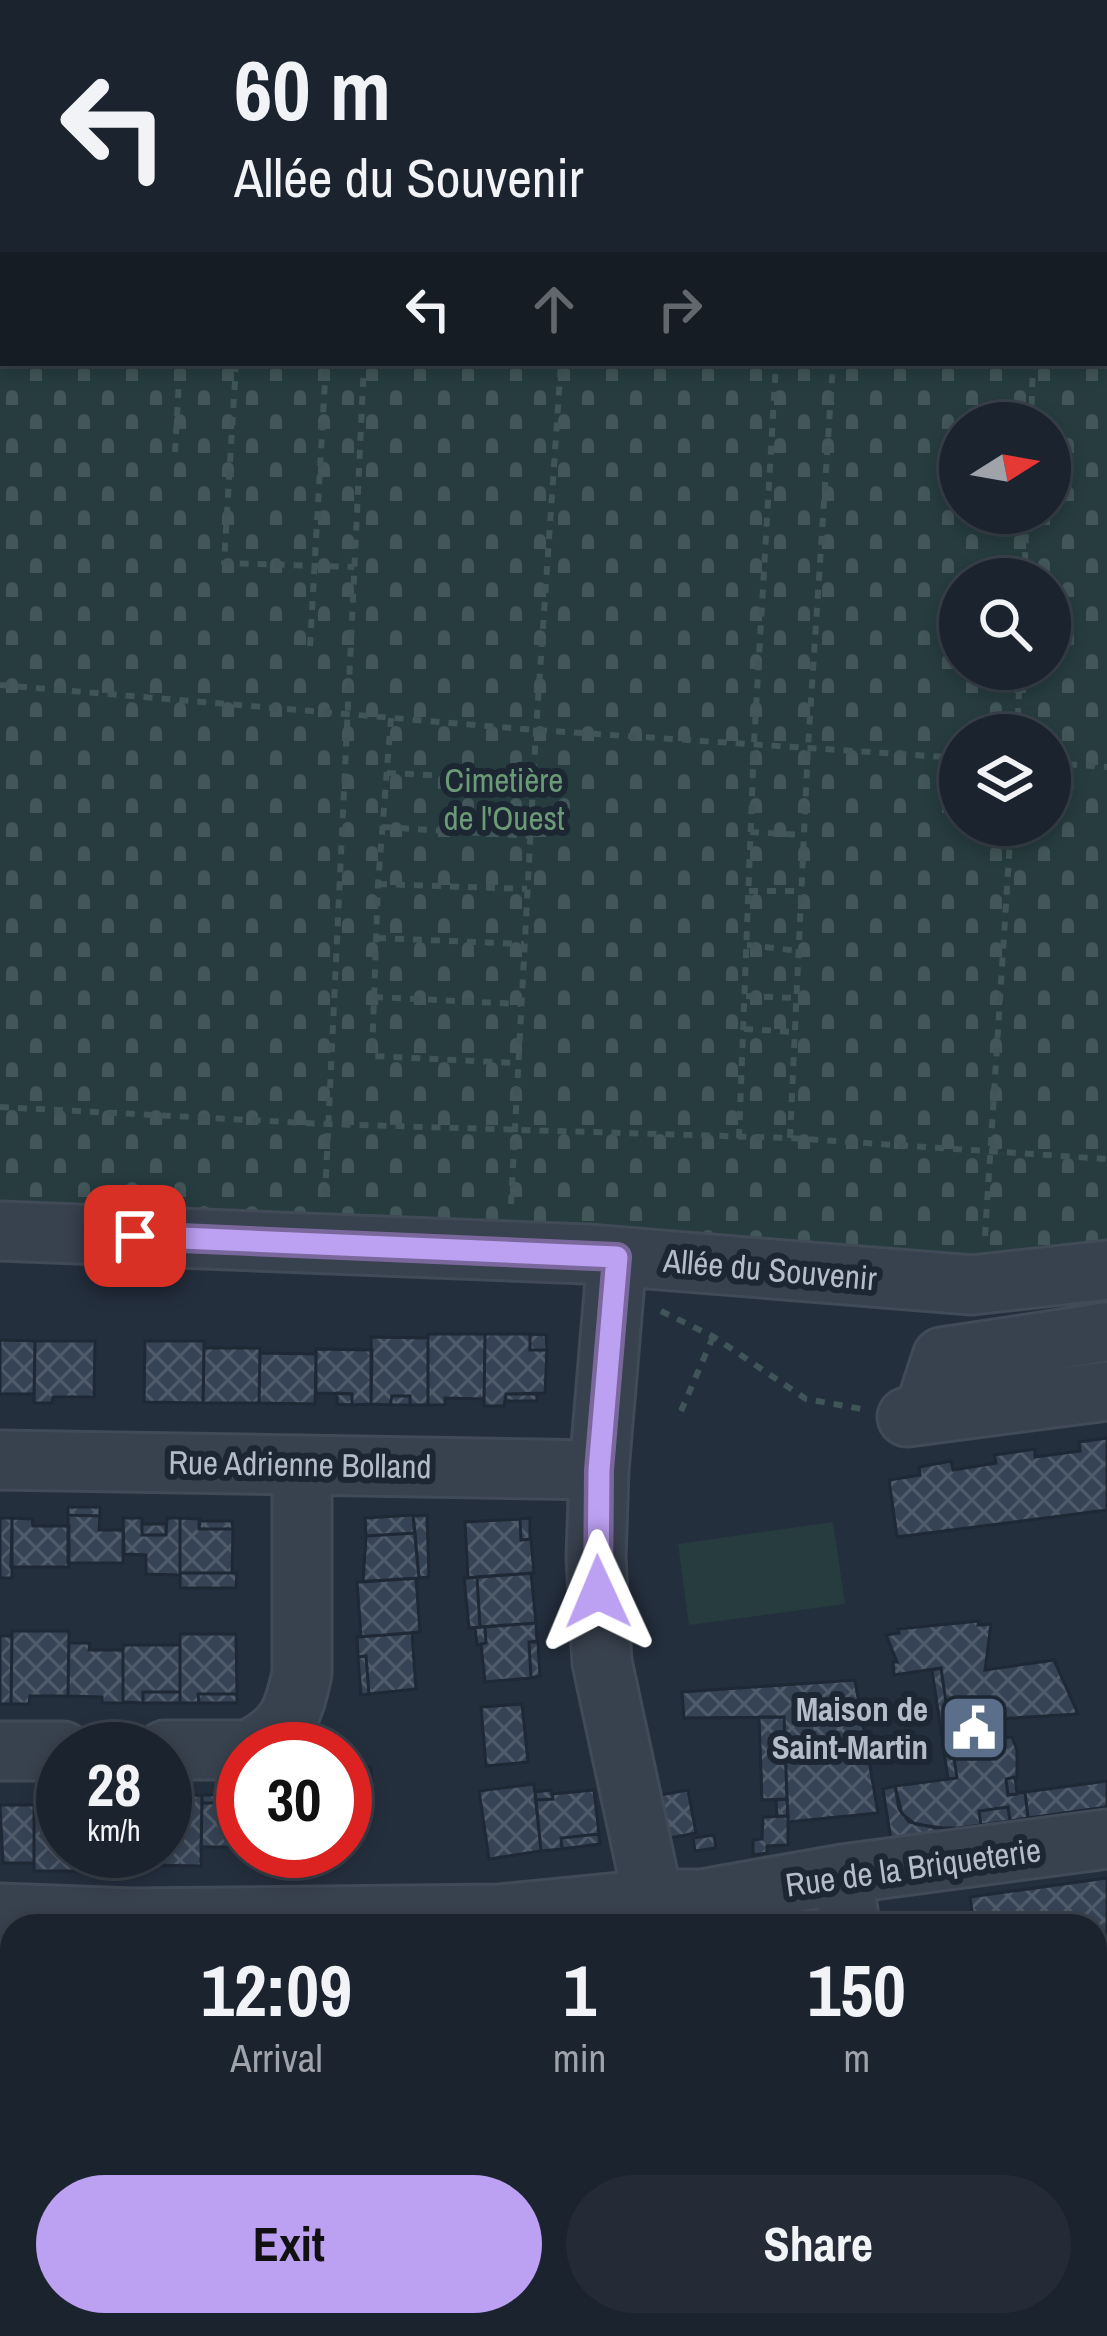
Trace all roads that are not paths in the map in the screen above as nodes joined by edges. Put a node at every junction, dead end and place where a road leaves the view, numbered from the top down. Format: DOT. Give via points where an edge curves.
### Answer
graph roads {
  1 [pos="0,1231"];
  2 [pos="1107,1270"];
  3 [pos="616,1272"];
  4 [pos="1107,1332"];
  5 [pos="1107,1391"];
  6 [pos="0,1460"];
  7 [pos="302,1465"];
  8 [pos="599,1470"];
  9 [pos="285,1722"];
  10 [pos="0,1751"];
  11 [pos="36,1751"];
  12 [pos="1107,1839"];
  13 [pos="846,1900"];
  14 [pos="655,1912"];
  15 [pos="499,1914"];
  1 -- 3 [label="street, Allée du Souvenir"];
  2 -- 3 [label="street, Allée du Souvenir" via="972,1285"];
  3 -- 8 [label="street"];
  4 -- 5 [label="street" via="943,1357 915,1416"];
  6 -- 7 [label="street, Rue Adrienne Bolland"];
  7 -- 8 [label="street, Rue Adrienne Bolland"];
  7 -- 9 [label="street" via="302,1673"];
  8 -- 14 [label="street" via="602,1662"];
  10 -- 11 [label="street"];
  12 -- 13 [label="street, Rue de la Briqueterie"];
  13 -- 14 [label="street, Rue de la Briqueterie" via="702,1899"];
  14 -- 15 [label="street, Rue de la Briqueterie"];
}
